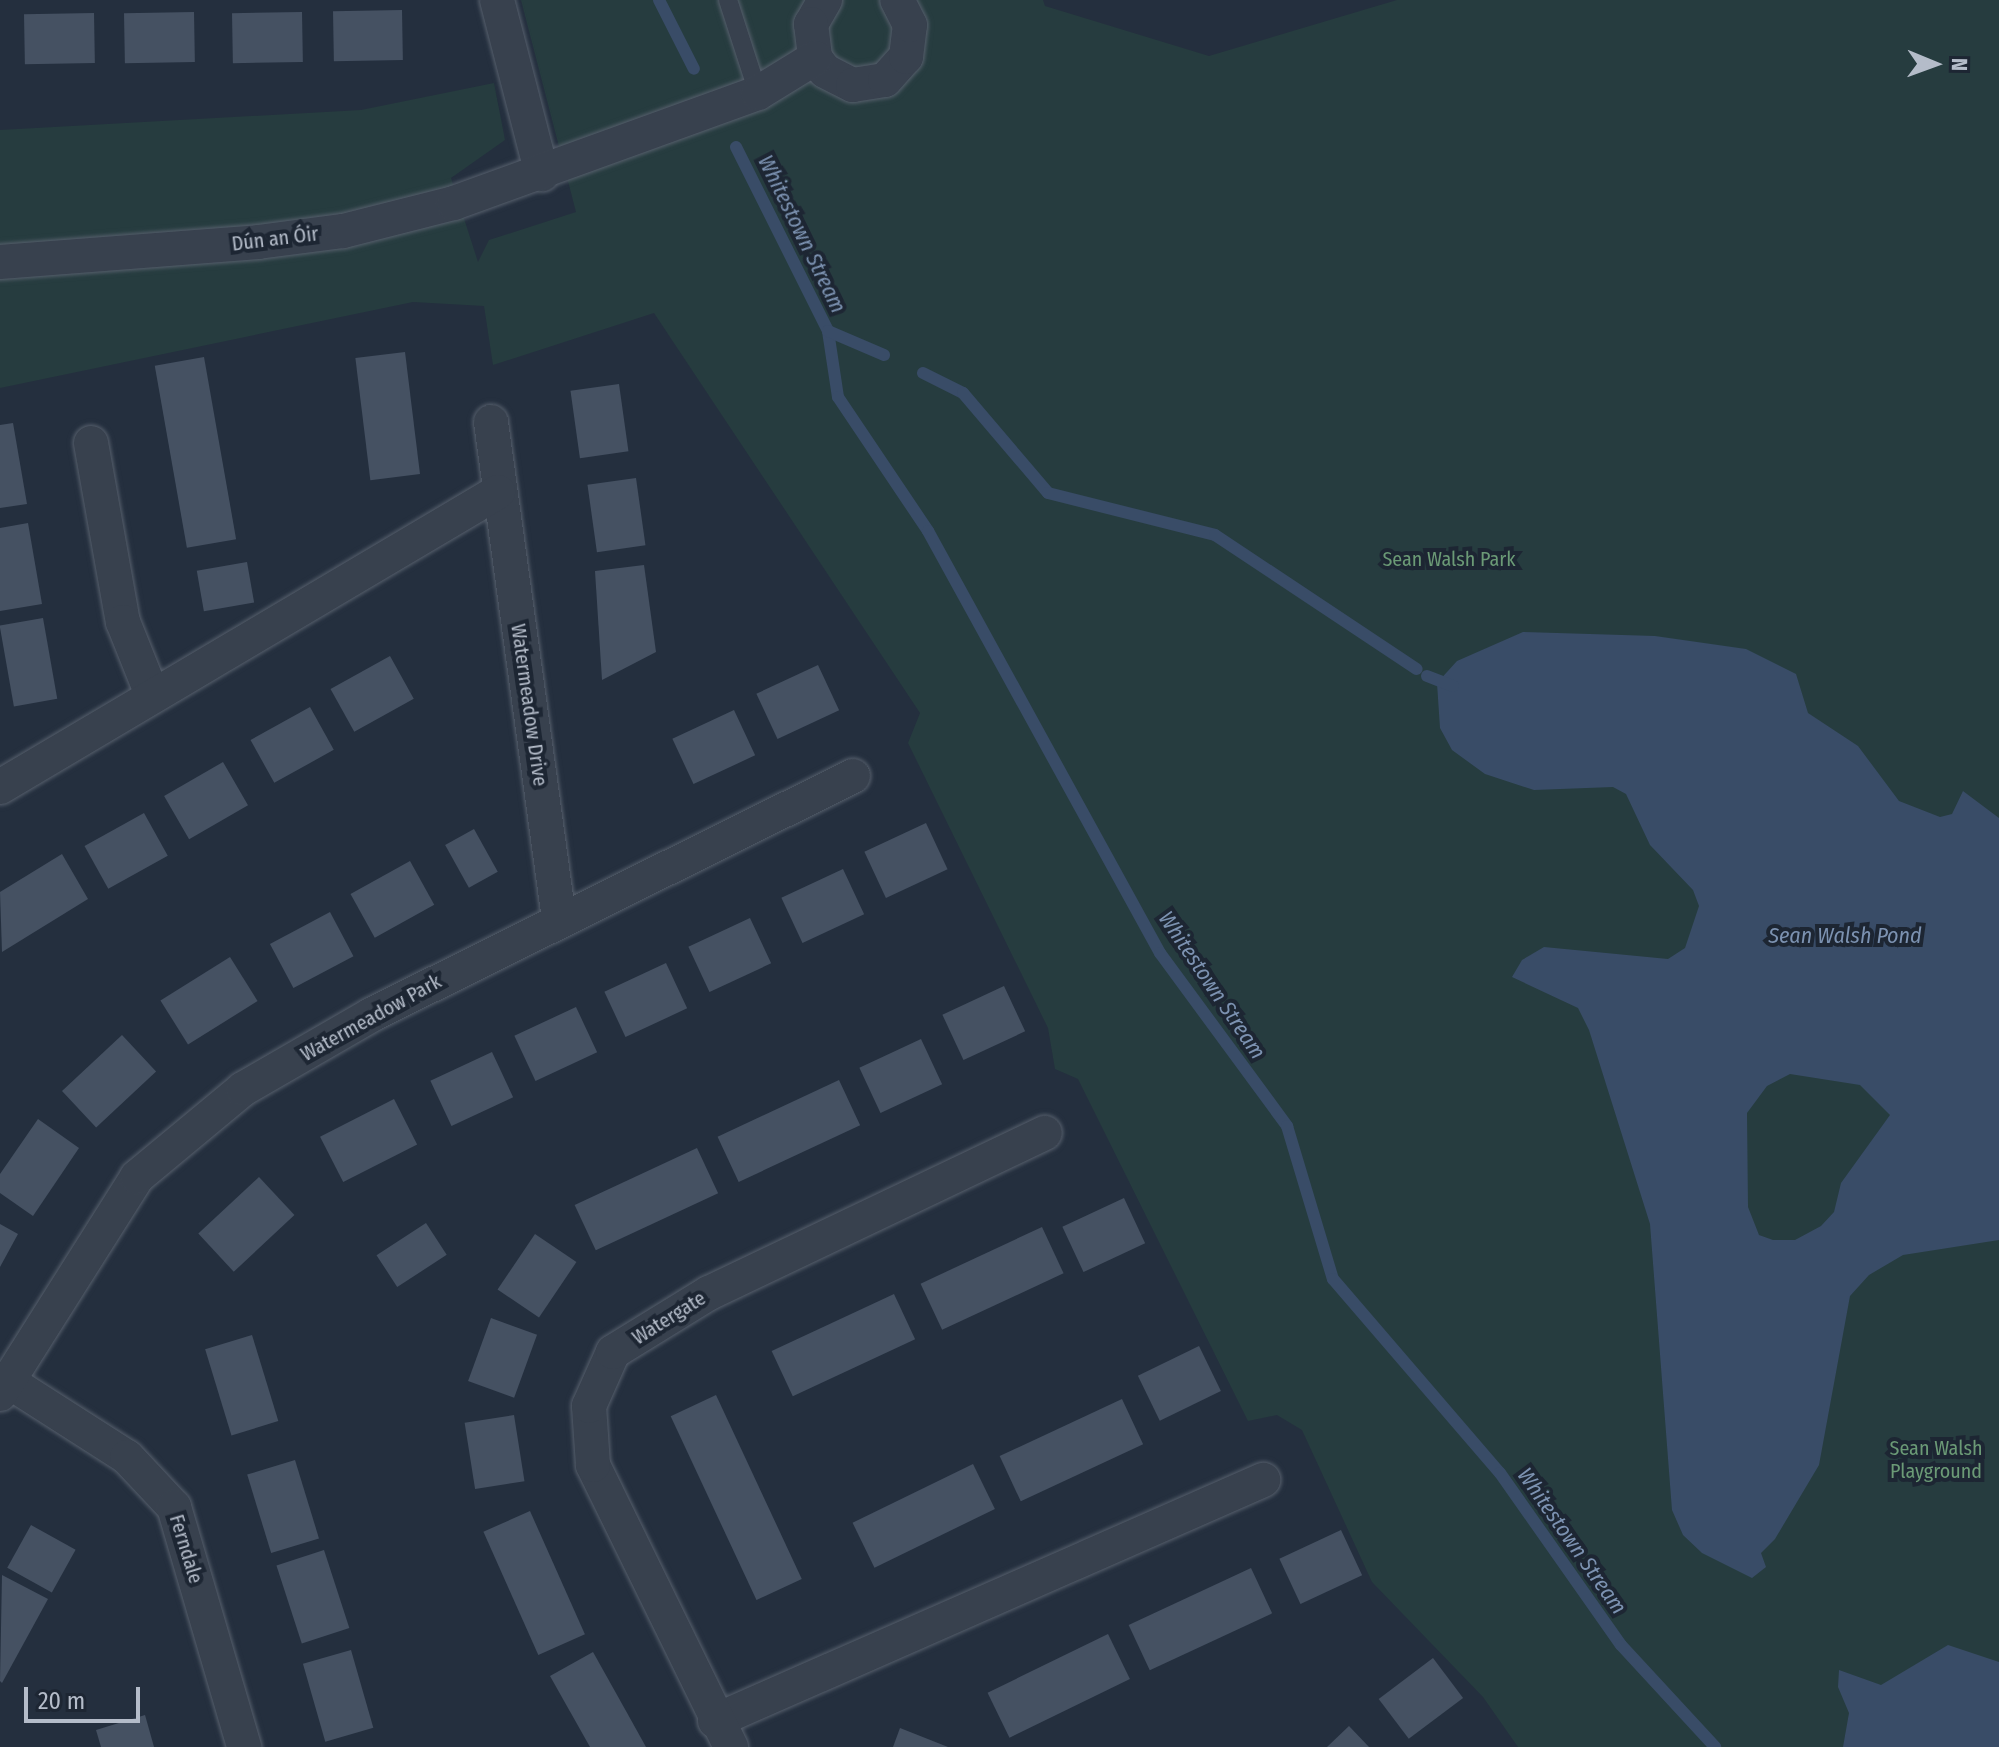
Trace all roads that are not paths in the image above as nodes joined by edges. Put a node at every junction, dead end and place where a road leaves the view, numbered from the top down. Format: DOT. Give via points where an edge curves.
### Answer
graph roads {
  1 [pos="497,0"];
  2 [pos="728,0"];
  3 [pos="825,0"];
  4 [pos="897,0"];
  5 [pos="815,58"];
  6 [pos="758,93"];
  7 [pos="542,174"];
  8 [pos="0,262"];
  9 [pos="491,422"];
  10 [pos="91,443"];
  11 [pos="498,492"];
  12 [pos="151,692"];
  13 [pos="853,776"];
  14 [pos="0,787"];
  15 [pos="559,919"];
  16 [pos="1045,1133"];
  17 [pos="4,1387"];
  18 [pos="1263,1480"];
  19 [pos="723,1734"];
  20 [pos="244,1747"];
  1 -- 7 [label="street"];
  2 -- 6 [label="lane"];
  3 -- 5 [label="street" via="811,24"];
  4 -- 5 [label="street" via="911,41 898,70 885,80 853,85 825,71"];
  5 -- 6 [label="street, Dún an Óir"];
  6 -- 7 [label="street, Dún an Óir"];
  7 -- 8 [label="street, Dún an Óir" via="343,231"];
  9 -- 11 [label="street, Watermeadow Drive"];
  10 -- 12 [label="street" via="123,622"];
  11 -- 12 [label="street"];
  11 -- 15 [label="street, Watermeadow Drive"];
  12 -- 14 [label="street"];
  13 -- 15 [label="street, Watermeadow Park"];
  15 -- 17 [label="street, Watermeadow Park" via="243,1089 137,1177"];
  16 -- 19 [label="street, Watergate" via="709,1293 613,1352 589,1406 593,1465"];
  17 -- 20 [label="street, Ferndale" via="127,1457 174,1507"];
  18 -- 19 [label="street, Watergate"];
}
